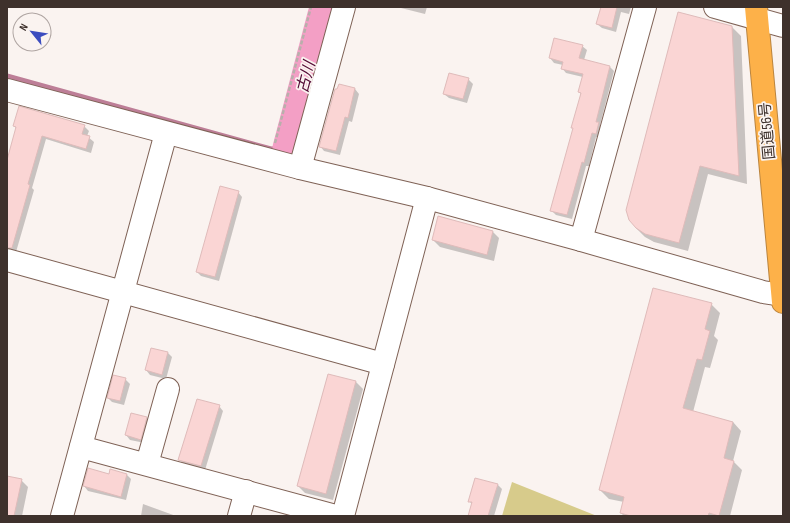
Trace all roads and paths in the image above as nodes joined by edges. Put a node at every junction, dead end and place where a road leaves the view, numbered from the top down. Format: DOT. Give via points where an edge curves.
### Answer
graph roads {
  1 [pos="311,7"];
  2 [pos="344,7"];
  3 [pos="645,7"];
  4 [pos="715,7"];
  5 [pos="756,13"];
  6 [pos="783,26"];
  7 [pos="7,90"];
  8 [pos="166,133"];
  9 [pos="276,140"];
  10 [pos="300,168"];
  11 [pos="427,198"];
  12 [pos="582,240"];
  13 [pos="7,260"];
  14 [pos="124,293"];
  15 [pos="783,298"];
  16 [pos="383,364"];
  17 [pos="168,389"];
  18 [pos="81,447"];
  19 [pos="147,464"];
  20 [pos="246,492"];
  21 [pos="62,516"];
  22 [pos="239,516"];
  23 [pos="336,516"];
  24 [pos="343,516"];
  1 -- 9 [label="path"];
  2 -- 10 [label="street"];
  3 -- 12 [label="street"];
  4 -- 5 [label="street"];
  5 -- 6 [label="street"];
  5 -- 15 [label="highway, 国道56号"];
  7 -- 8 [label="street"];
  8 -- 10 [label="street"];
  8 -- 14 [label="street"];
  10 -- 11 [label="street"];
  11 -- 12 [label="street"];
  11 -- 16 [label="street"];
  12 -- 15 [label="street"];
  13 -- 14 [label="street"];
  14 -- 16 [label="street"];
  14 -- 18 [label="street"];
  16 -- 24 [label="street"];
  17 -- 19 [label="street"];
  18 -- 19 [label="street"];
  18 -- 21 [label="street"];
  19 -- 20 [label="street"];
  20 -- 22 [label="street"];
  20 -- 23 [label="street"];
}
